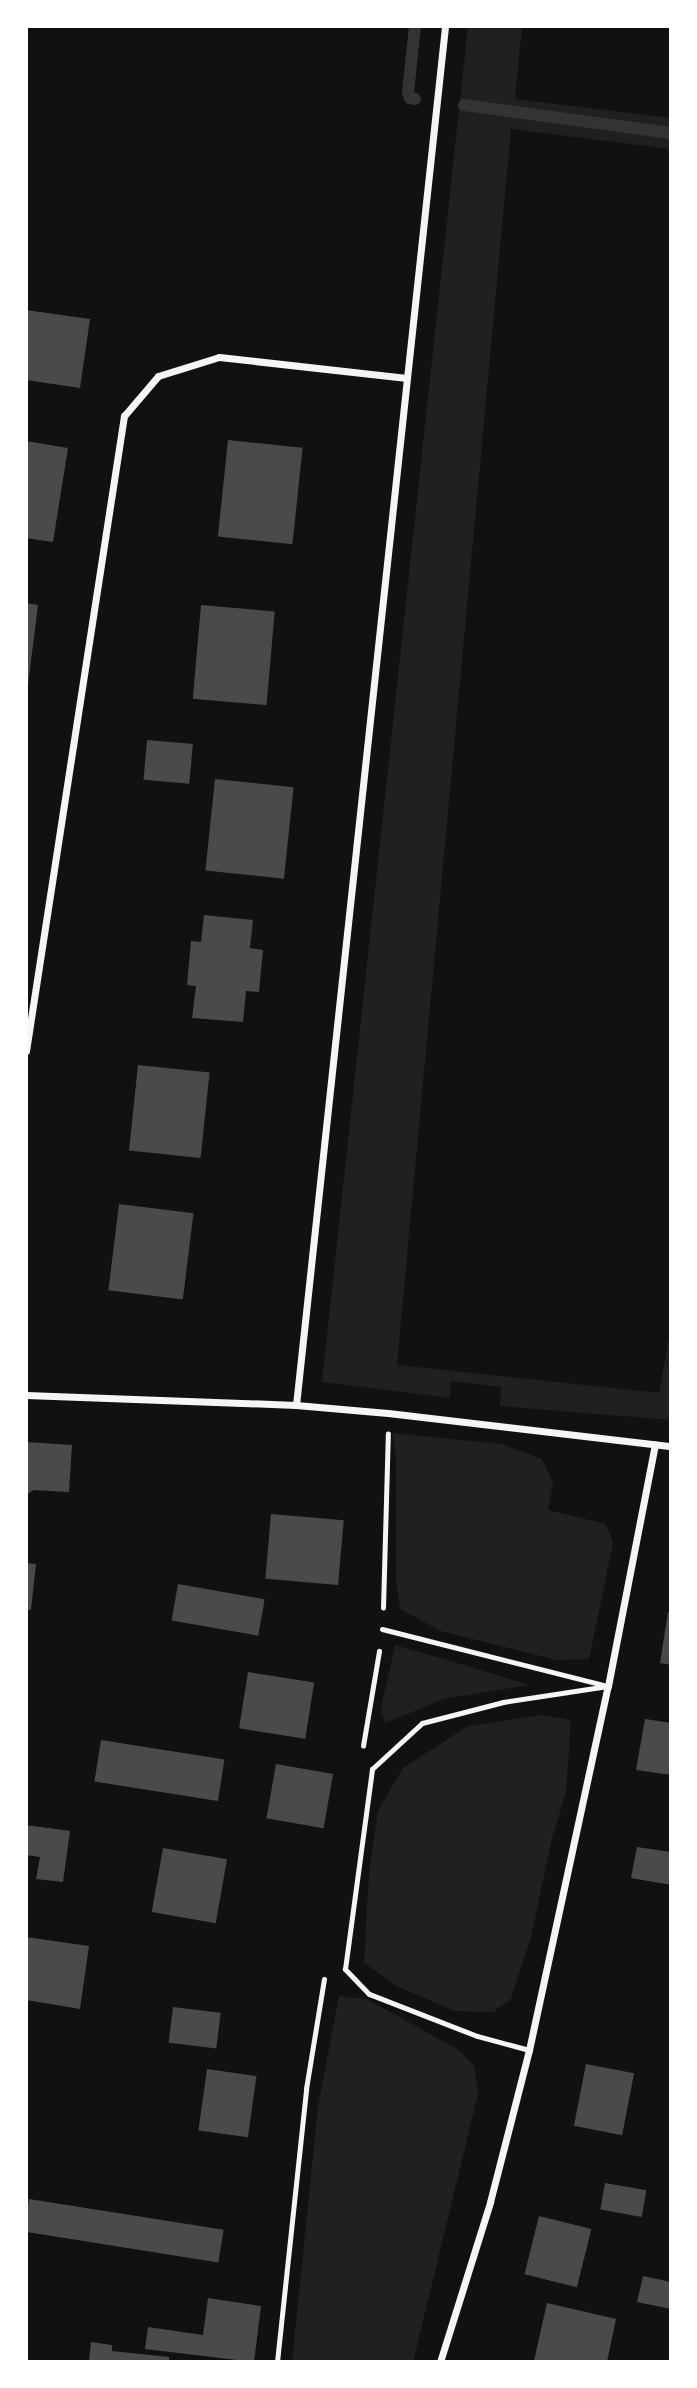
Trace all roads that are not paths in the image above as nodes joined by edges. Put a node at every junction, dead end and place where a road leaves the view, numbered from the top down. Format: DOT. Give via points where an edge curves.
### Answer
graph roads {
  1 [pos="445,26"];
  2 [pos="407,378"];
  3 [pos="26,1051"];
  4 [pos="26,1395"];
  5 [pos="296,1405"];
  6 [pos="655,1445"];
  7 [pos="671,1446"];
  8 [pos="382,1629"];
  9 [pos="608,1686"];
  10 [pos="529,2050"];
  11 [pos="440,2362"];
  1 -- 2 [label="street"];
  2 -- 3 [label="street" via="219,357 158,376 124,416"];
  2 -- 5 [label="street"];
  4 -- 5 [label="street"];
  5 -- 6 [label="street" via="473,1421"];
  6 -- 7 [label="street"];
  6 -- 9 [label="street"];
  8 -- 9 [label="lane"];
  9 -- 10 [label="street"];
  9 -- 10 [label="lane" via="503,1702 422,1723 372,1769 345,1969 369,1994 477,2036"];
  10 -- 11 [label="street" via="490,2202"];
}
